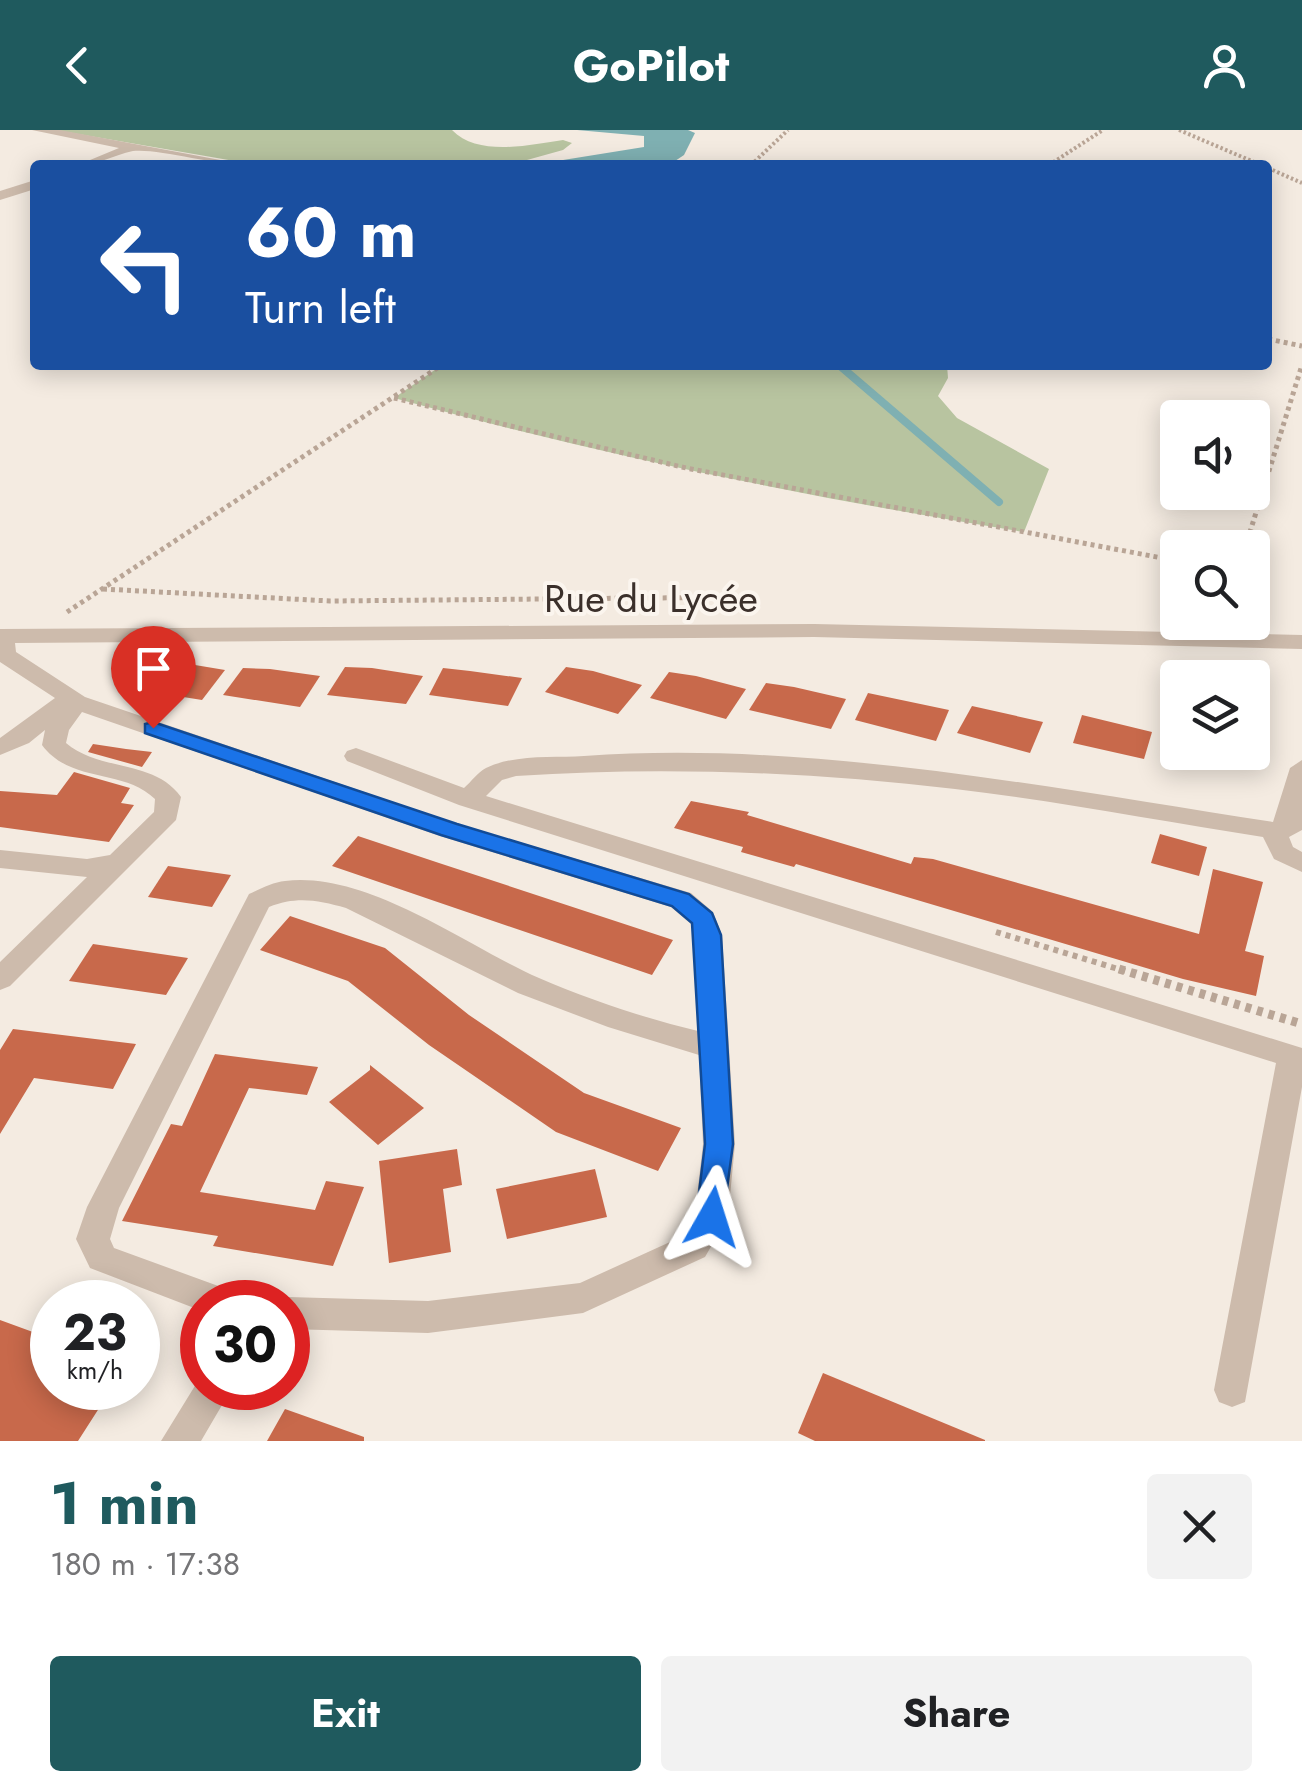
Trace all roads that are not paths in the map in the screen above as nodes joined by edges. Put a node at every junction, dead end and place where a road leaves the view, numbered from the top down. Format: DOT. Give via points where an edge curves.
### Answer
graph roads {
  1 [pos="38,130"];
  2 [pos="133,147"];
  3 [pos="98,160"];
  4 [pos="210,160"];
  5 [pos="30,186"];
  6 [pos="0,196"];
  7 [pos="2,636"];
  8 [pos="1302,642"];
  9 [pos="73,700"];
  10 [pos="0,746"];
  11 [pos="356,756"];
  12 [pos="1302,768"];
  13 [pos="468,799"];
  14 [pos="1286,831"];
  15 [pos="0,860"];
  16 [pos="122,862"];
  17 [pos="1302,863"];
  18 [pos="6,968"];
  19 [pos="711,1046"];
  20 [pos="1297,1058"];
  21 [pos="180,1287"];
  22 [pos="310,1315"];
  23 [pos="1232,1390"];
  24 [pos="200,1410"];
  25 [pos="180,1441"];
  1 -- 2 [label="street"];
  2 -- 3 [label="street"];
  2 -- 4 [label="street"];
  5 -- 6 [label="street"];
  7 -- 8 [label="street, Rue du Lycée" via="752,633"];
  7 -- 9 [label="street" via="5,655"];
  9 -- 10 [label="street"];
  9 -- 16 [label="street" via="54,745 66,758 81,768 159,785 168,798 168,814"];
  9 -- 19 [label="street" via="449,830 681,900 703,919 708,935"];
  11 -- 13 [label="street"];
  12 -- 14 [label="street"];
  13 -- 14 [label="street" via="493,774 515,768 618,760 724,762 956,781"];
  13 -- 20 [label="street"];
  14 -- 17 [label="street"];
  15 -- 16 [label="street" via="72,868"];
  16 -- 18 [label="street"];
  19 -- 21 [label="street" via="524,984 426,928 295,886 272,890 259,901 93,1239 102,1258"];
  19 -- 22 [label="street" via="719,1144 712,1217 694,1247 583,1298 428,1318"];
  20 -- 23 [label="street"];
  24 -- 25 [label="street"];
}
